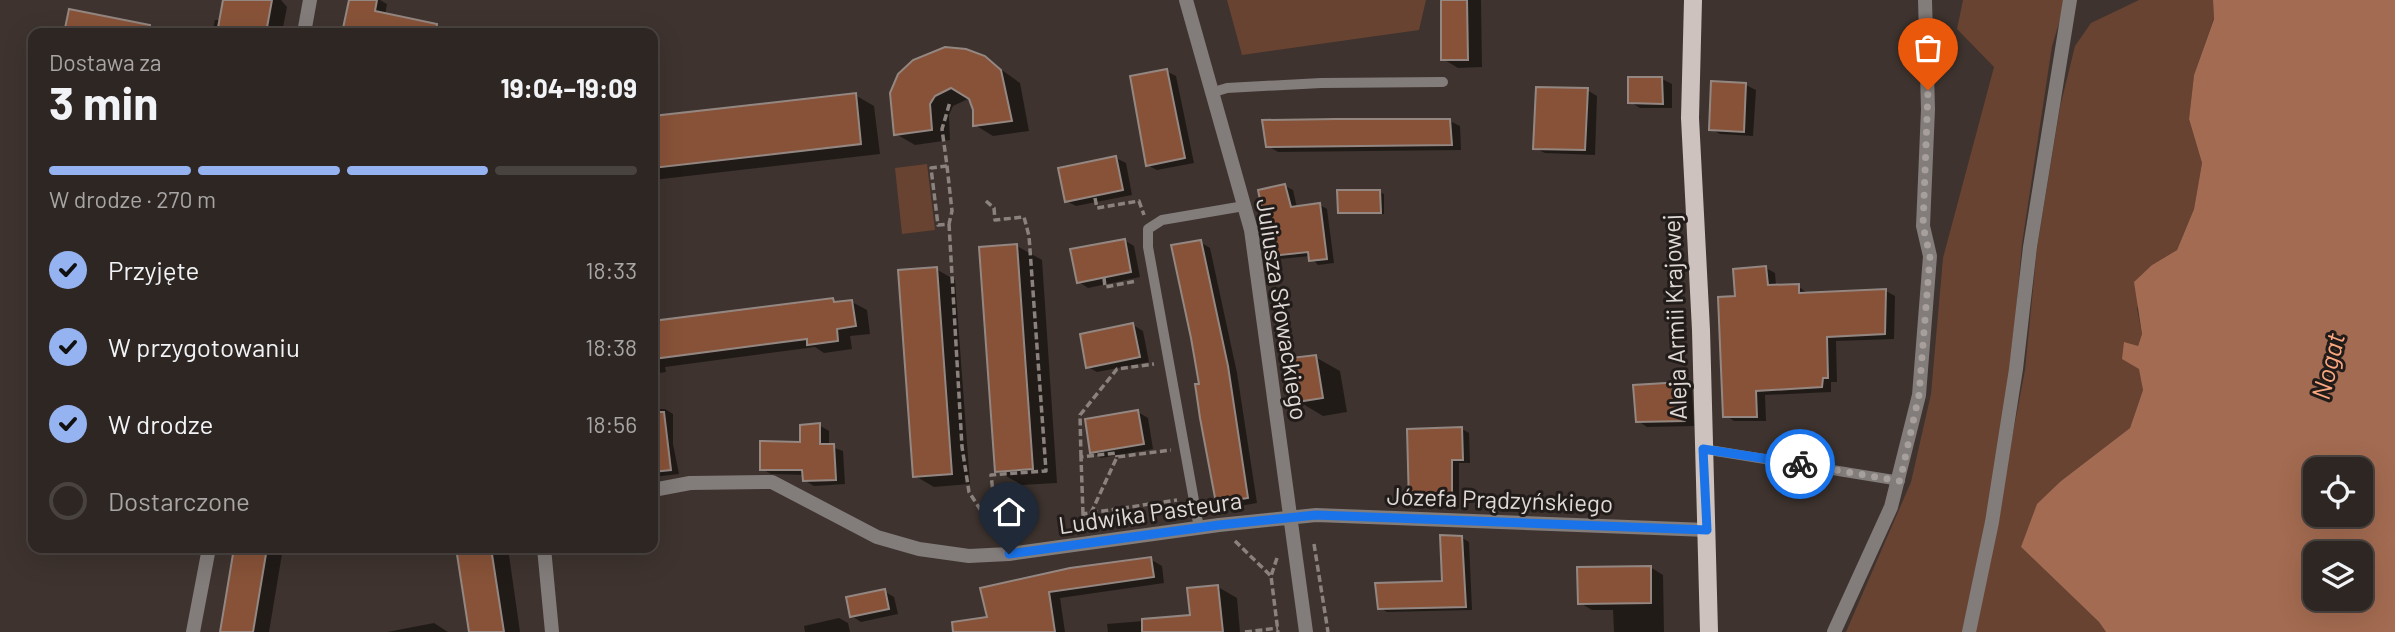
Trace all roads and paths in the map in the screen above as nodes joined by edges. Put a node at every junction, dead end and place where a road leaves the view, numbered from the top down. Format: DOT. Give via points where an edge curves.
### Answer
graph roads {
  1 [pos="310,0"];
  2 [pos="1186,0"];
  3 [pos="1693,0"];
  4 [pos="1925,0"];
  5 [pos="2070,0"];
  6 [pos="305,28"];
  7 [pos="1443,82"];
  8 [pos="1214,92"];
  9 [pos="950,102"];
  10 [pos="947,166"];
  11 [pos="1095,198"];
  12 [pos="986,201"];
  13 [pos="1244,206"];
  14 [pos="949,224"];
  15 [pos="1148,229"];
  16 [pos="1104,278"];
  17 [pos="1153,278"];
  18 [pos="1169,362"];
  19 [pos="1113,364"];
  20 [pos="1117,369"];
  21 [pos="1184,448"];
  22 [pos="1703,449"];
  23 [pos="1081,457"];
  24 [pos="1117,457"];
  25 [pos="1900,481"];
  26 [pos="658,489"];
  27 [pos="1193,498"];
  28 [pos="1091,513"];
  29 [pos="1083,514"];
  30 [pos="1292,517"];
  31 [pos="1219,525"];
  32 [pos="1199,528"];
  33 [pos="1707,530"];
  34 [pos="1086,543"];
  35 [pos="1275,550"];
  36 [pos="208,553"];
  37 [pos="544,553"];
  38 [pos="1271,576"];
  39 [pos="1278,630"];
  40 [pos="193,632"];
  41 [pos="552,632"];
  42 [pos="1245,632"];
  43 [pos="1306,632"];
  44 [pos="1709,632"];
  45 [pos="1833,632"];
  46 [pos="1969,632"];
  1 -- 6 [label="street"];
  2 -- 8 [label="street, Juliusza Słowackiego"];
  3 -- 22 [label="main road, Aleja Armii Krajowej" via="1690,118"];
  4 -- 25 [label="street" via="1928,109 1923,226 1930,256 1919,395"];
  5 -- 46 [label="street" via="1992,522"];
  7 -- 8 [label="lane" via="1321,83"];
  8 -- 13 [label="street, Juliusza Słowackiego"];
  9 -- 10 [label="path" via="942,129"];
  10 -- 14 [label="path"];
  10 -- 14 [label="path" via="931,168 939,225"];
  11 -- 15 [label="path" via="1097,208 1139,201"];
  12 -- 14 [label="path" via="994,208 995,220 1024,217 1029,236 1046,471 991,475 994,500 989,523 969,492 965,470"];
  13 -- 15 [label="lane" via="1163,220"];
  13 -- 30 [label="street, Juliusza Słowackiego"];
  15 -- 17 [label="lane"];
  16 -- 17 [label="path" via="1105,287"];
  17 -- 18 [label="lane"];
  18 -- 20 [label="path"];
  18 -- 21 [label="lane"];
  19 -- 20 [label="path"];
  20 -- 23 [label="path" via="1080,415"];
  21 -- 24 [label="path"];
  21 -- 27 [label="lane"];
  22 -- 25 [label="lane"];
  22 -- 33 [label="main road, Aleja Armii Krajowej"];
  23 -- 24 [label="path" via="1116,453"];
  23 -- 29 [label="path"];
  24 -- 28 [label="path"];
  25 -- 45 [label="street"];
  26 -- 34 [label="street, Ludwika Pasteura" via="690,483 772,482 869,534 956,555 993,556"];
  27 -- 28 [label="path"];
  27 -- 32 [label="lane"];
  28 -- 29 [label="path"];
  29 -- 34 [label="path"];
  30 -- 31 [label="street, Ludwika Pasteura"];
  30 -- 33 [label="street, Józefa Prądzyńskiego"];
  30 -- 43 [label="street, Juliusza Słowackiego"];
  31 -- 32 [label="street, Ludwika Pasteura"];
  31 -- 38 [label="path"];
  32 -- 34 [label="street, Ludwika Pasteura"];
  33 -- 44 [label="main road, Aleja Armii Krajowej"];
  35 -- 38 [label="path" via="1277,561"];
  36 -- 40 [label="street"];
  37 -- 41 [label="street"];
  38 -- 39 [label="path"];
  39 -- 42 [label="path"];
}
